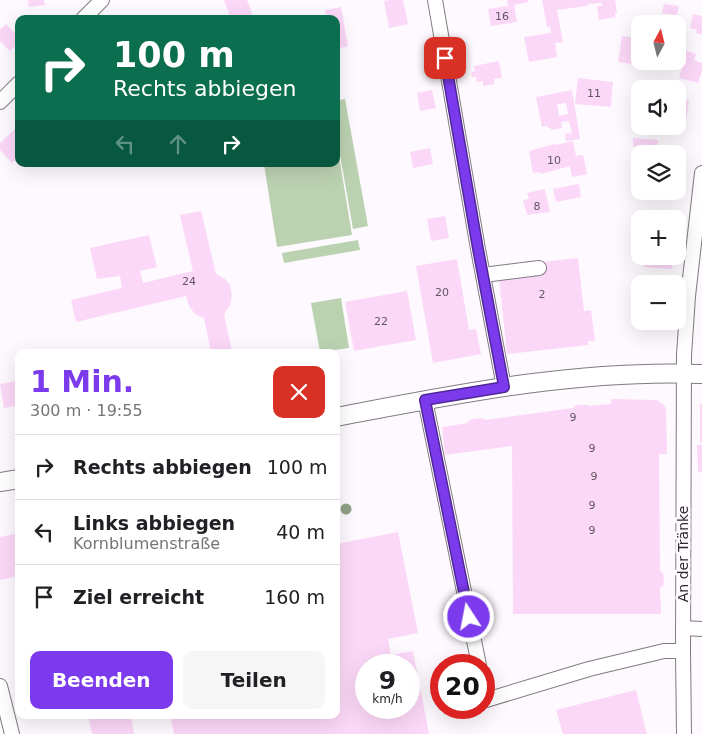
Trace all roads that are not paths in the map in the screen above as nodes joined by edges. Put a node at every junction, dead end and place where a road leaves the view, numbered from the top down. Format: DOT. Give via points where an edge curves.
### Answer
graph roads {
  1 [pos="102,0"];
  2 [pos="435,0"];
  3 [pos="87,15"];
  4 [pos="15,87"];
  5 [pos="0,102"];
  6 [pos="702,173"];
  7 [pos="539,268"];
  8 [pos="483,275"];
  9 [pos="684,373"];
  10 [pos="702,374"];
  11 [pos="504,387"];
  12 [pos="425,400"];
  13 [pos="340,416"];
  14 [pos="15,480"];
  15 [pos="0,482"];
  16 [pos="683,628"];
  17 [pos="702,630"];
  18 [pos="683,651"];
  19 [pos="477,654"];
  20 [pos="0,686"];
  21 [pos="495,697"];
  22 [pos="2,706"];
  23 [pos="12,734"];
  24 [pos="684,734"];
  1 -- 3 [label="street"];
  2 -- 8 [label="street"];
  4 -- 5 [label="street"];
  6 -- 9 [label="street, An der Tränke" via="688,296"];
  7 -- 8 [label="street"];
  8 -- 11 [label="street"];
  9 -- 10 [label="main road"];
  9 -- 11 [label="main road" via="593,376"];
  9 -- 16 [label="street, An der Tränke"];
  11 -- 12 [label="main road"];
  12 -- 13 [label="main road"];
  12 -- 19 [label="street"];
  14 -- 15 [label="main road"];
  16 -- 17 [label="street"];
  16 -- 18 [label="street, An der Tränke"];
  18 -- 21 [label="street" via="664,651 589,669"];
  18 -- 24 [label="street, An der Tränke"];
  20 -- 22 [label="street"];
  22 -- 23 [label="street"];
}
